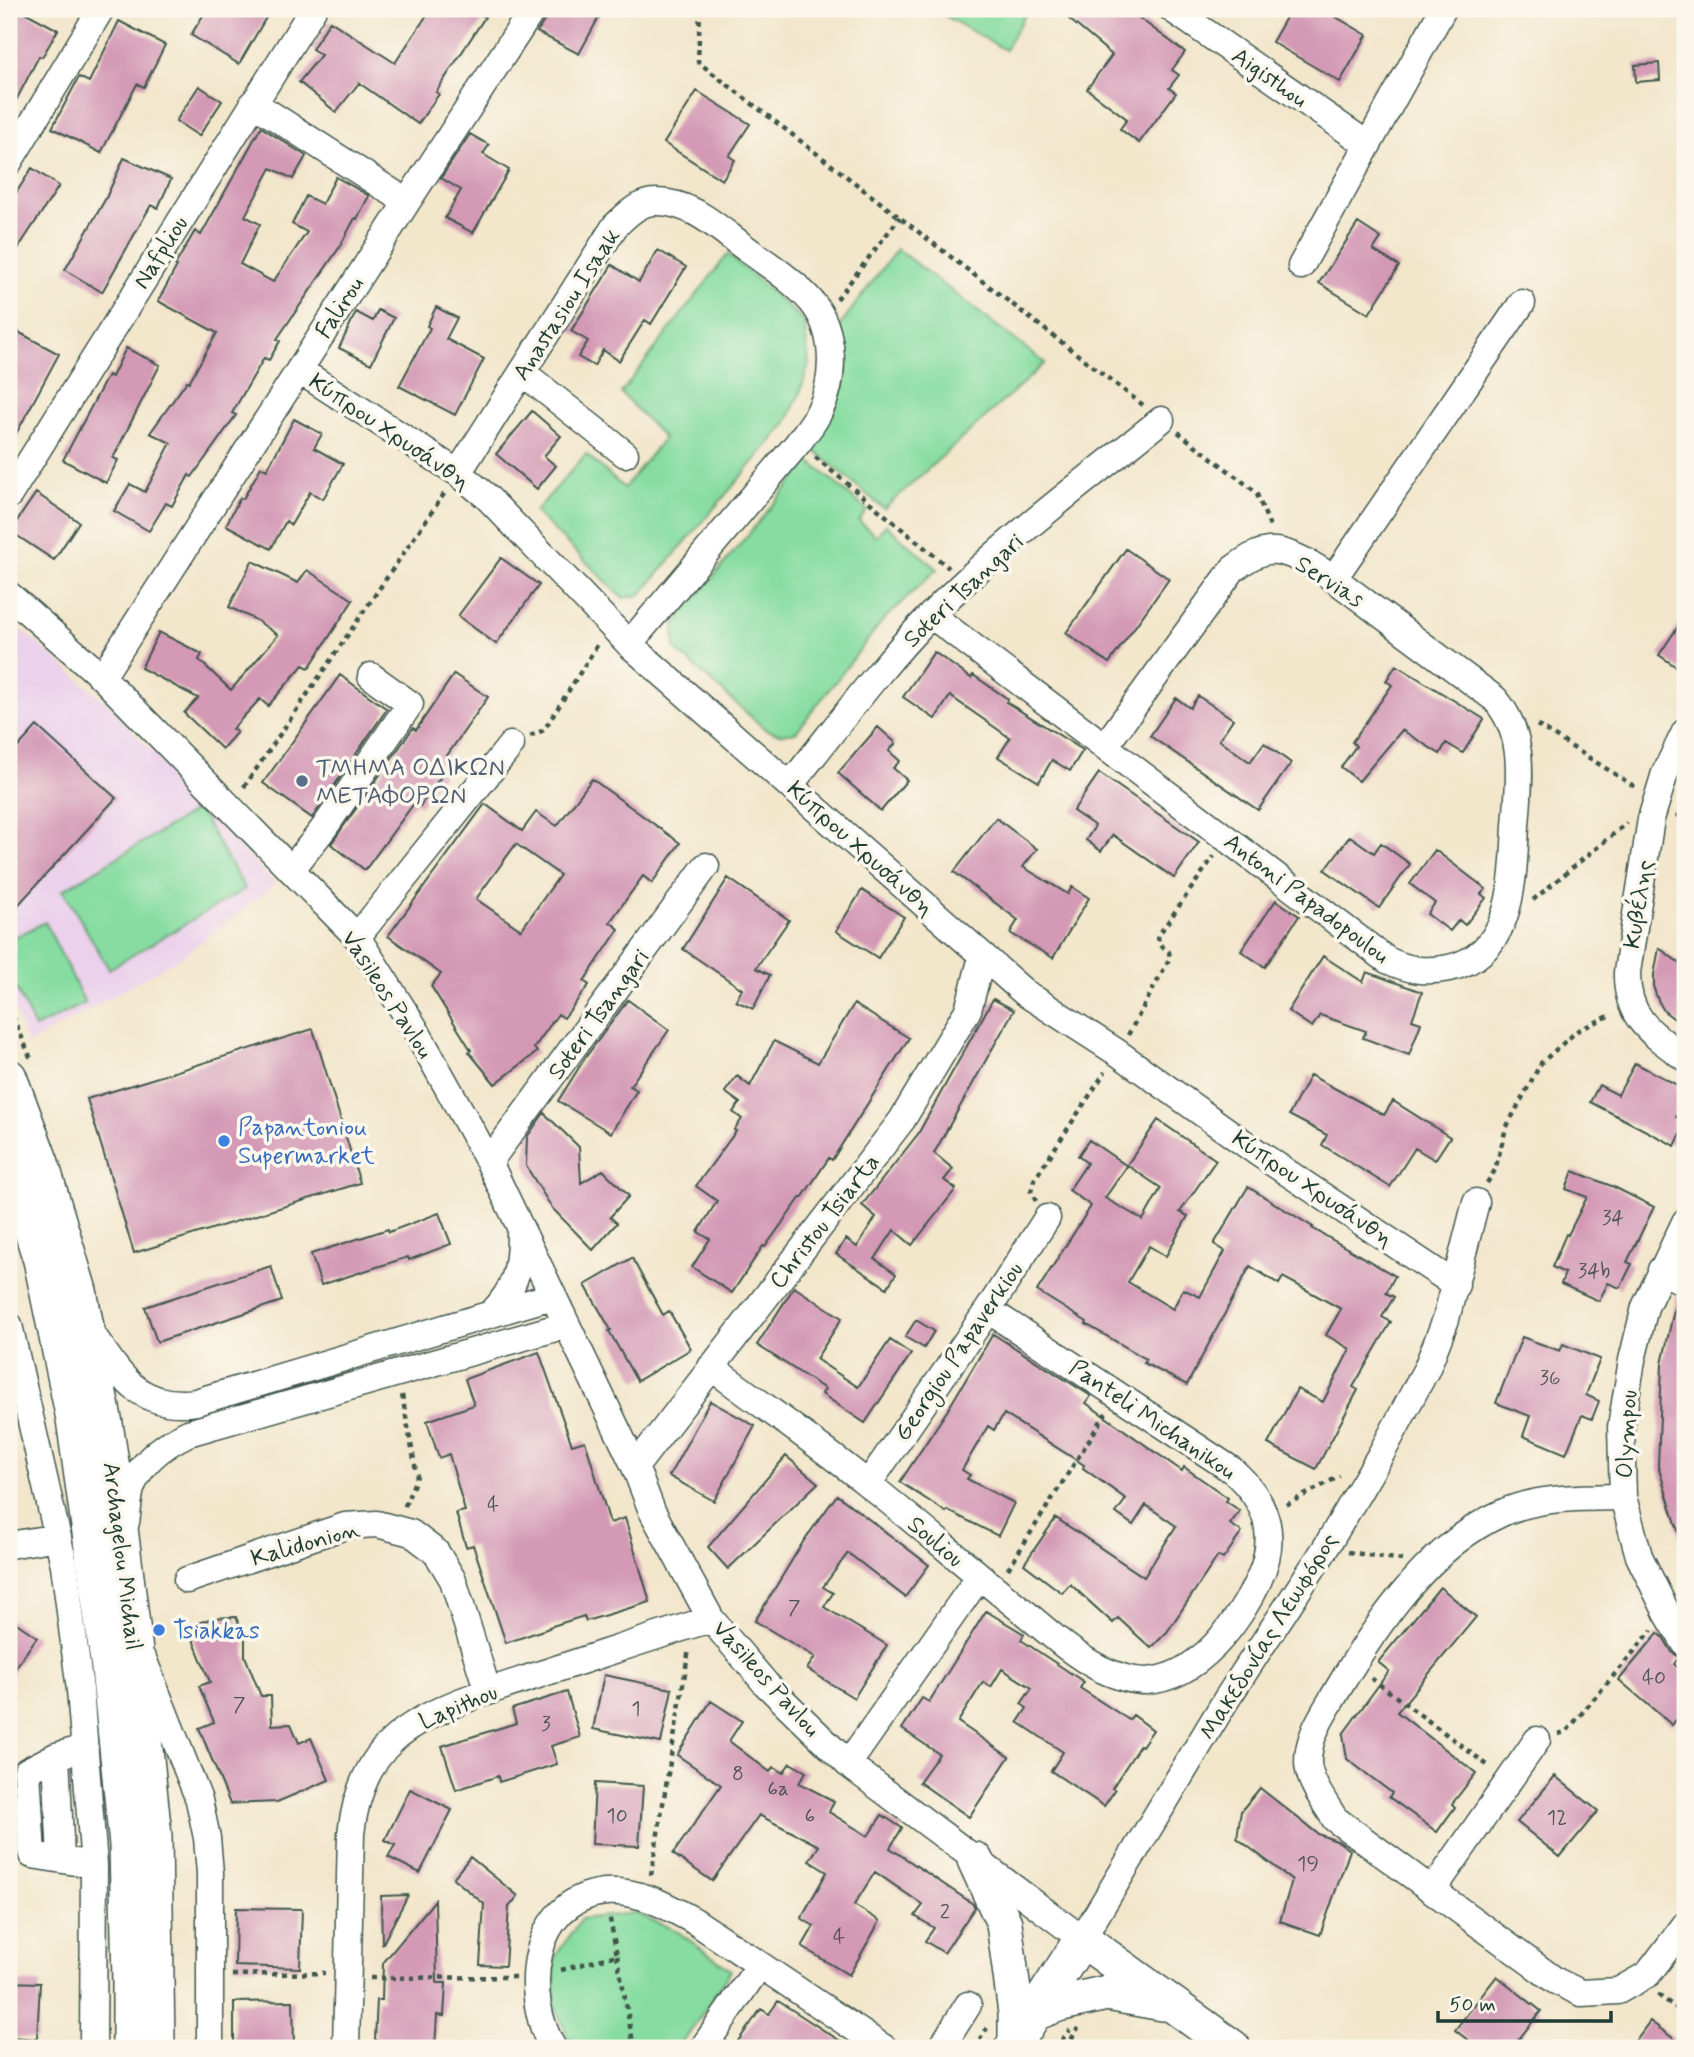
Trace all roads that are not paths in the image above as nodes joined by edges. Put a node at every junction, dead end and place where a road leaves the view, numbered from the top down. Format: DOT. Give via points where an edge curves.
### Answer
graph roads {
  1 [pos="101,9"];
  2 [pos="313,9"];
  3 [pos="533,9"];
  4 [pos="1172,9"];
  5 [pos="1443,9"];
  6 [pos="253,103"];
  7 [pos="1368,145"];
  8 [pos="9,162"];
  9 [pos="407,202"];
  10 [pos="1301,266"];
  11 [pos="1522,303"];
  12 [pos="299,370"];
  13 [pos="522,372"];
  14 [pos="1161,419"];
  15 [pos="625,454"];
  16 [pos="458,473"];
  17 [pos="9,495"];
  18 [pos="1334,578"];
  19 [pos="9,595"];
  20 [pos="931,615"];
  21 [pos="629,644"];
  22 [pos="371,676"];
  23 [pos="102,677"];
  24 [pos="1495,699"];
  25 [pos="1685,732"];
  26 [pos="511,745"];
  27 [pos="1105,746"];
  28 [pos="790,785"];
  29 [pos="706,866"];
  30 [pos="291,870"];
  31 [pos="357,937"];
  32 [pos="982,957"];
  33 [pos="1685,1058"];
  34 [pos="9,1077"];
  35 [pos="9,1158"];
  36 [pos="489,1162"];
  37 [pos="1476,1202"];
  38 [pos="15,1212"];
  39 [pos="1047,1219"];
  40 [pos="1685,1222"];
  41 [pos="520,1229"];
  42 [pos="1661,1270"];
  43 [pos="1685,1283"];
  44 [pos="1456,1284"];
  45 [pos="552,1296"];
  46 [pos="988,1310"];
  47 [pos="491,1314"];
  48 [pos="9,1325"];
  49 [pos="566,1325"];
  50 [pos="86,1326"];
  51 [pos="711,1367"];
  52 [pos="635,1467"];
  53 [pos="868,1484"];
  54 [pos="1623,1497"];
  55 [pos="58,1537"];
  56 [pos="9,1545"];
  57 [pos="124,1546"];
  58 [pos="187,1580"];
  59 [pos="987,1583"];
  60 [pos="702,1622"];
  61 [pos="133,1633"];
  62 [pos="1685,1643"];
  63 [pos="488,1692"];
  64 [pos="1537,1740"];
  65 [pos="85,1748"];
  66 [pos="848,1764"];
  67 [pos="975,1860"];
  68 [pos="94,1865"];
  69 [pos="1433,1890"];
  70 [pos="1685,1924"];
  71 [pos="1082,1938"];
  72 [pos="760,1966"];
  73 [pos="968,2005"];
  74 [pos="1173,2005"];
  75 [pos="1021,2034"];
  76 [pos="93,2048"];
  77 [pos="130,2048"];
  78 [pos="157,2048"];
  79 [pos="211,2048"];
  80 [pos="346,2048"];
  81 [pos="554,2048"];
  82 [pos="703,2048"];
  83 [pos="884,2048"];
  84 [pos="941,2048"];
  85 [pos="1233,2048"];
  1 -- 8 [label="street"];
  2 -- 6 [label="street, Nafpliou"];
  3 -- 9 [label="street, Falirou"];
  4 -- 7 [label="street, Aigisthou"];
  5 -- 7 [label="street"];
  6 -- 9 [label="street"];
  6 -- 17 [label="street, Nafpliou"];
  7 -- 10 [label="street"];
  9 -- 12 [label="street, Falirou"];
  11 -- 18 [label="street"];
  12 -- 16 [label="street, Κύπρου Χρυσάνθη"];
  12 -- 23 [label="street, Falirou"];
  13 -- 15 [label="street"];
  13 -- 16 [label="street, Anastasiou Isaak"];
  13 -- 21 [label="street, Anastasiou Isaak" via="615,226 631,211 654,202 679,205 704,217 797,286 822,319 831,355 819,414"];
  14 -- 20 [label="street, Soteri Tsangari" via="984,565"];
  16 -- 21 [label="street, Κύπρου Χρυσάνθη"];
  18 -- 24 [label="street, Servias"];
  18 -- 27 [label="street, Servias" via="1281,552 1249,557 1233,569"];
  19 -- 23 [label="street, Vasileos Pavlou"];
  20 -- 27 [label="street, Antoni Papadopoulou"];
  20 -- 28 [label="street, Soteri Tsangari"];
  21 -- 28 [label="street, Κύπρου Χρυσάνθη"];
  22 -- 30 [label="street" via="410,704"];
  23 -- 30 [label="street, Vasileos Pavlou"];
  24 -- 27 [label="street, Antoni Papadopoulou" via="1517,739 1513,881 1500,927 1489,945 1461,965 1439,970 1418,971 1387,960"];
  25 -- 33 [label="street, Κυβέλης" via="1665,773 1651,819 1627,972 1631,1006 1640,1021"];
  26 -- 31 [label="street"];
  28 -- 32 [label="street, Κύπρου Χρυσάνθη"];
  29 -- 36 [label="street, Soteri Tsangari"];
  30 -- 31 [label="street, Vasileos Pavlou"];
  31 -- 36 [label="street, Vasileos Pavlou" via="414,1027"];
  32 -- 44 [label="street, Κύπρου Χρυσάνθη" via="1025,993"];
  32 -- 51 [label="street, Christou Tsiarta" via="968,1010 902,1120"];
  34 -- 50 [label="main road, Archagelou Michail" via="45,1175"];
  35 -- 38 [label="main road, Archagelou Michail"];
  36 -- 41 [label="street, Vasileos Pavlou"];
  37 -- 44 [label="street, Μακεδονίας Λεωφόρος"];
  38 -- 77 [label="main road, Archagelou Michail" via="41,1260 74,1419 109,1668 127,1845"];
  39 -- 46 [label="street, Georgiou Papaverkiou"];
  40 -- 42 [label="street, Olympou"];
  41 -- 45 [label="street, Vasileos Pavlou"];
  41 -- 47 [label="street" via="516,1277"];
  42 -- 43 [label="street"];
  42 -- 54 [label="street, Olympou" via="1645,1307 1632,1360 1621,1427"];
  44 -- 71 [label="street, Μακεδονίας Λεωφόρος" via="1427,1368 1381,1454"];
  45 -- 47 [label="street"];
  45 -- 49 [label="street, Vasileos Pavlou"];
  46 -- 53 [label="street, Georgiou Papaverkiou"];
  46 -- 59 [label="street, Panteli Michanikou" via="1232,1470 1246,1483 1266,1516 1269,1547 1257,1582 1226,1632 1201,1659 1173,1675 1145,1681 1101,1669 1075,1653"];
  47 -- 50 [label="street" via="181,1404 153,1399 123,1380"];
  48 -- 55 [label="street"];
  49 -- 52 [label="street, Vasileos Pavlou"];
  49 -- 57 [label="street" via="171,1441 145,1464 130,1490"];
  50 -- 57 [label="main road, Archagelou Michail"];
  51 -- 52 [label="street, Christou Tsiarta"];
  51 -- 53 [label="street, Souliou"];
  52 -- 60 [label="street, Vasileos Pavlou"];
  53 -- 59 [label="street, Souliou"];
  54 -- 62 [label="street, Olympou" via="1639,1556"];
  54 -- 69 [label="street" via="1548,1500 1504,1512 1470,1531 1430,1564 1378,1626 1314,1731 1308,1763 1317,1791 1335,1819"];
  55 -- 56 [label="street"];
  55 -- 65 [label="street"];
  57 -- 61 [label="main road, Archagelou Michail"];
  58 -- 63 [label="street, Kalidonion" via="345,1526 395,1527 426,1542 453,1580"];
  59 -- 66 [label="street, Souliou"];
  60 -- 63 [label="street, Lapithou"];
  60 -- 66 [label="street, Vasileos Pavlou"];
  61 -- 78 [label="main road, Archagelou Michail" via="154,1836"];
  61 -- 79 [label="street" via="199,1800 210,1873"];
  63 -- 80 [label="street, Lapithou" via="410,1726 378,1755 359,1791 351,1834"];
  64 -- 69 [label="street"];
  65 -- 68 [label="street"];
  65 -- 68 [label="street" via="27,1771 32,1855"];
  66 -- 67 [label="street, Vasileos Pavlou"];
  67 -- 71 [label="street, Vasileos Pavlou"];
  67 -- 75 [label="main road" via="1004,1923"];
  68 -- 76 [label="street"];
  69 -- 70 [label="street" via="1556,1980 1581,1993 1618,1991 1648,1974"];
  71 -- 74 [label="main road"];
  71 -- 75 [label="main road, Μακεδονίας Λεωφόρος"];
  72 -- 81 [label="street" via="696,1922 636,1894 605,1892 576,1901 550,1927 536,1962 542,2021"];
  72 -- 82 [label="street"];
  72 -- 83 [label="street"];
  73 -- 84 [label="street"];
  74 -- 75 [label="main road" via="1107,1993 1058,2004"];
  74 -- 85 [label="main road"];
}
